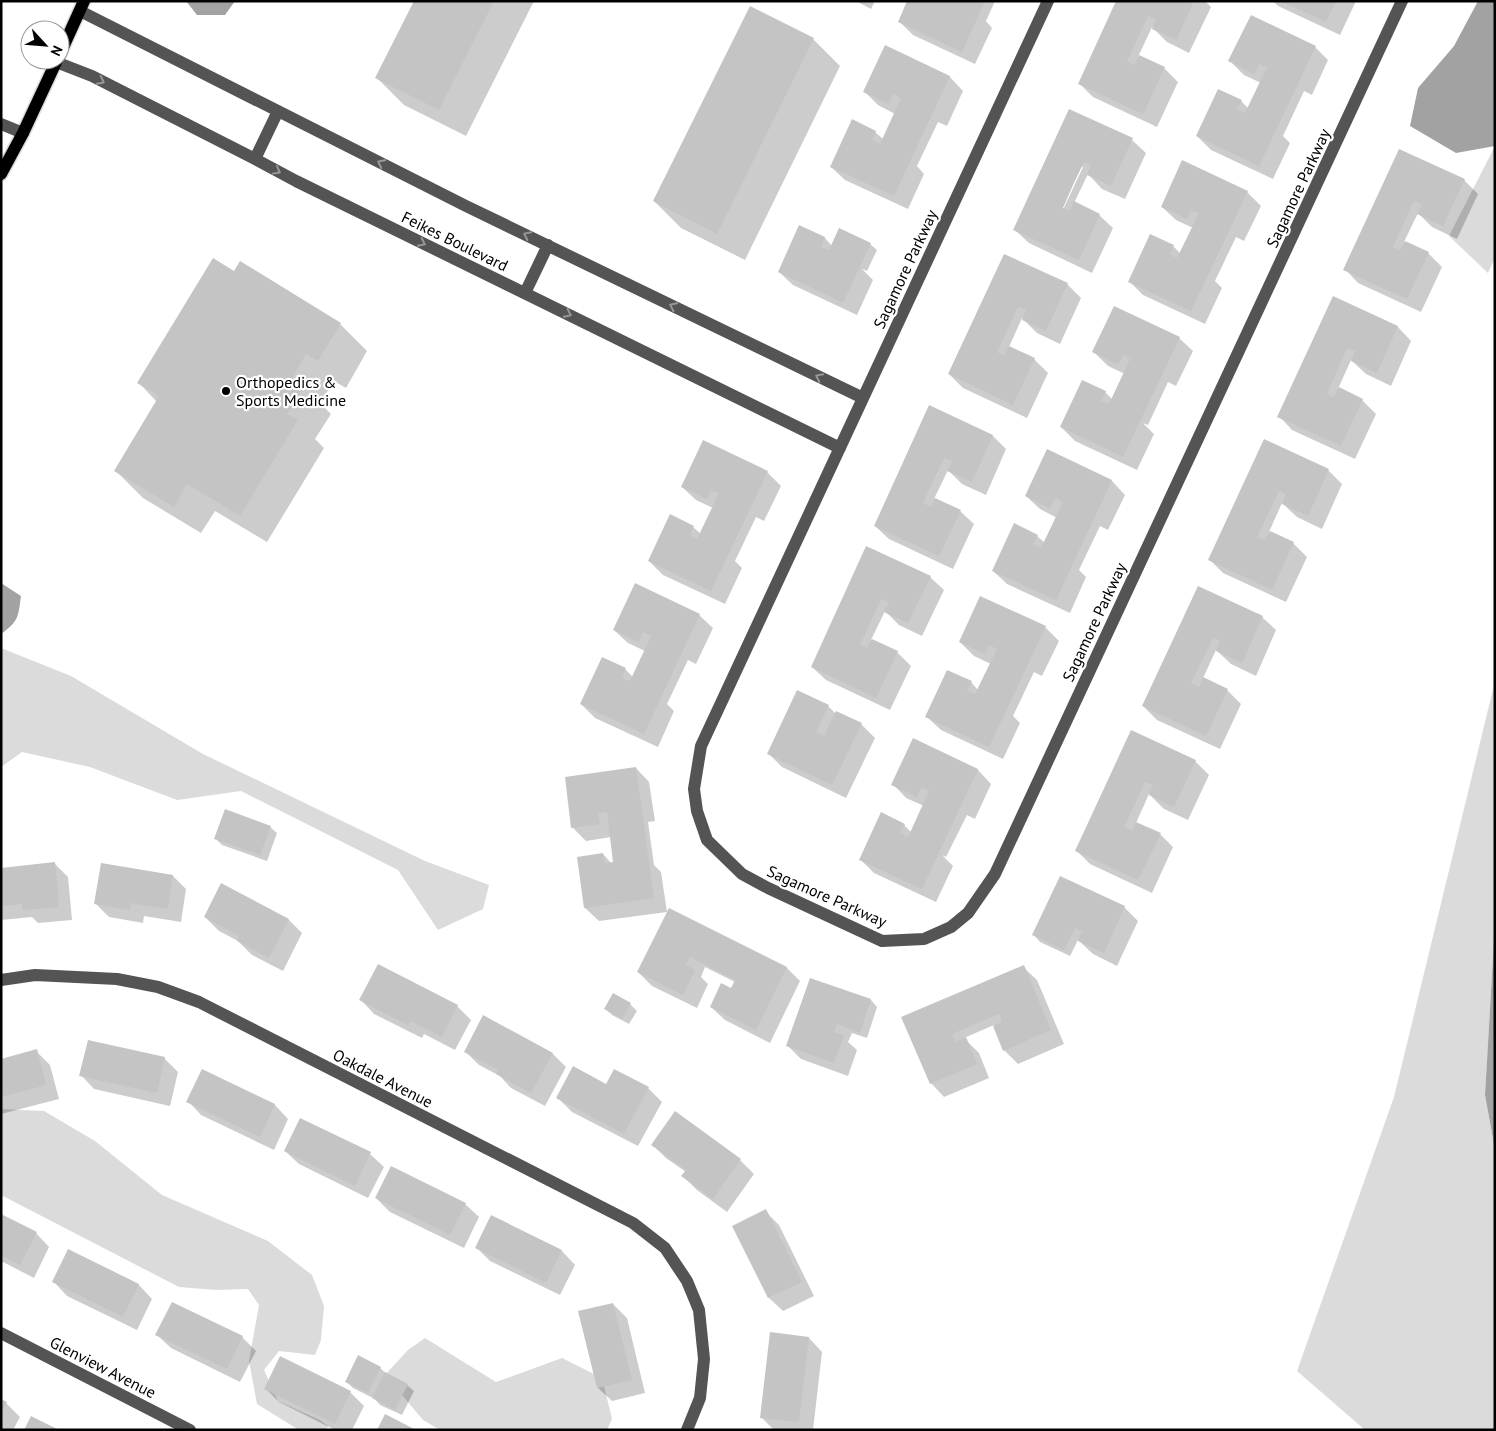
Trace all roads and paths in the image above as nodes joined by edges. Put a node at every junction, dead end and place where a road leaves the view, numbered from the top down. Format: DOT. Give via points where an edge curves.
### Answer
graph roads {
  1 [pos="1048,1"];
  2 [pos="1402,1"];
  3 [pos="82,6"];
  4 [pos="70,32"];
  5 [pos="70,65"];
  6 [pos="53,70"];
  7 [pos="278,111"];
  8 [pos="1,124"];
  9 [pos="24,133"];
  10 [pos="256,159"];
  11 [pos="1,174"];
  12 [pos="548,245"];
  13 [pos="525,293"];
  14 [pos="863,398"];
  15 [pos="840,448"];
  16 [pos="1,980"];
  17 [pos="1,1333"];
  18 [pos="190,1430"];
  19 [pos="687,1430"];
  1 -- 14 [label="street, Sagamore Parkway"];
  2 -- 15 [label="street, Sagamore Parkway" via="995,874 968,913 951,927 924,940 882,940 742,874 707,840 697,811 694,789 701,746"];
  3 -- 4 [label="main road"];
  3 -- 7 [label="street"];
  5 -- 10 [label="street, Feikes Boulevard, one-way"];
  6 -- 9 [label="main road"];
  7 -- 10 [label="street"];
  12 -- 7 [label="street, one-way"];
  8 -- 9 [label="street"];
  9 -- 11 [label="main road"];
  10 -- 13 [label="street, Feikes Boulevard, one-way"];
  12 -- 13 [label="street"];
  14 -- 12 [label="street, one-way"];
  13 -- 15 [label="street, Feikes Boulevard, one-way"];
  14 -- 15 [label="street, Sagamore Parkway"];
  16 -- 19 [label="street, Oakdale Avenue" via="35,975 117,978 158,987 199,1002 633,1223 665,1248 687,1281 699,1310 704,1359 700,1398"];
  17 -- 18 [label="street, Glenview Avenue"];
}
